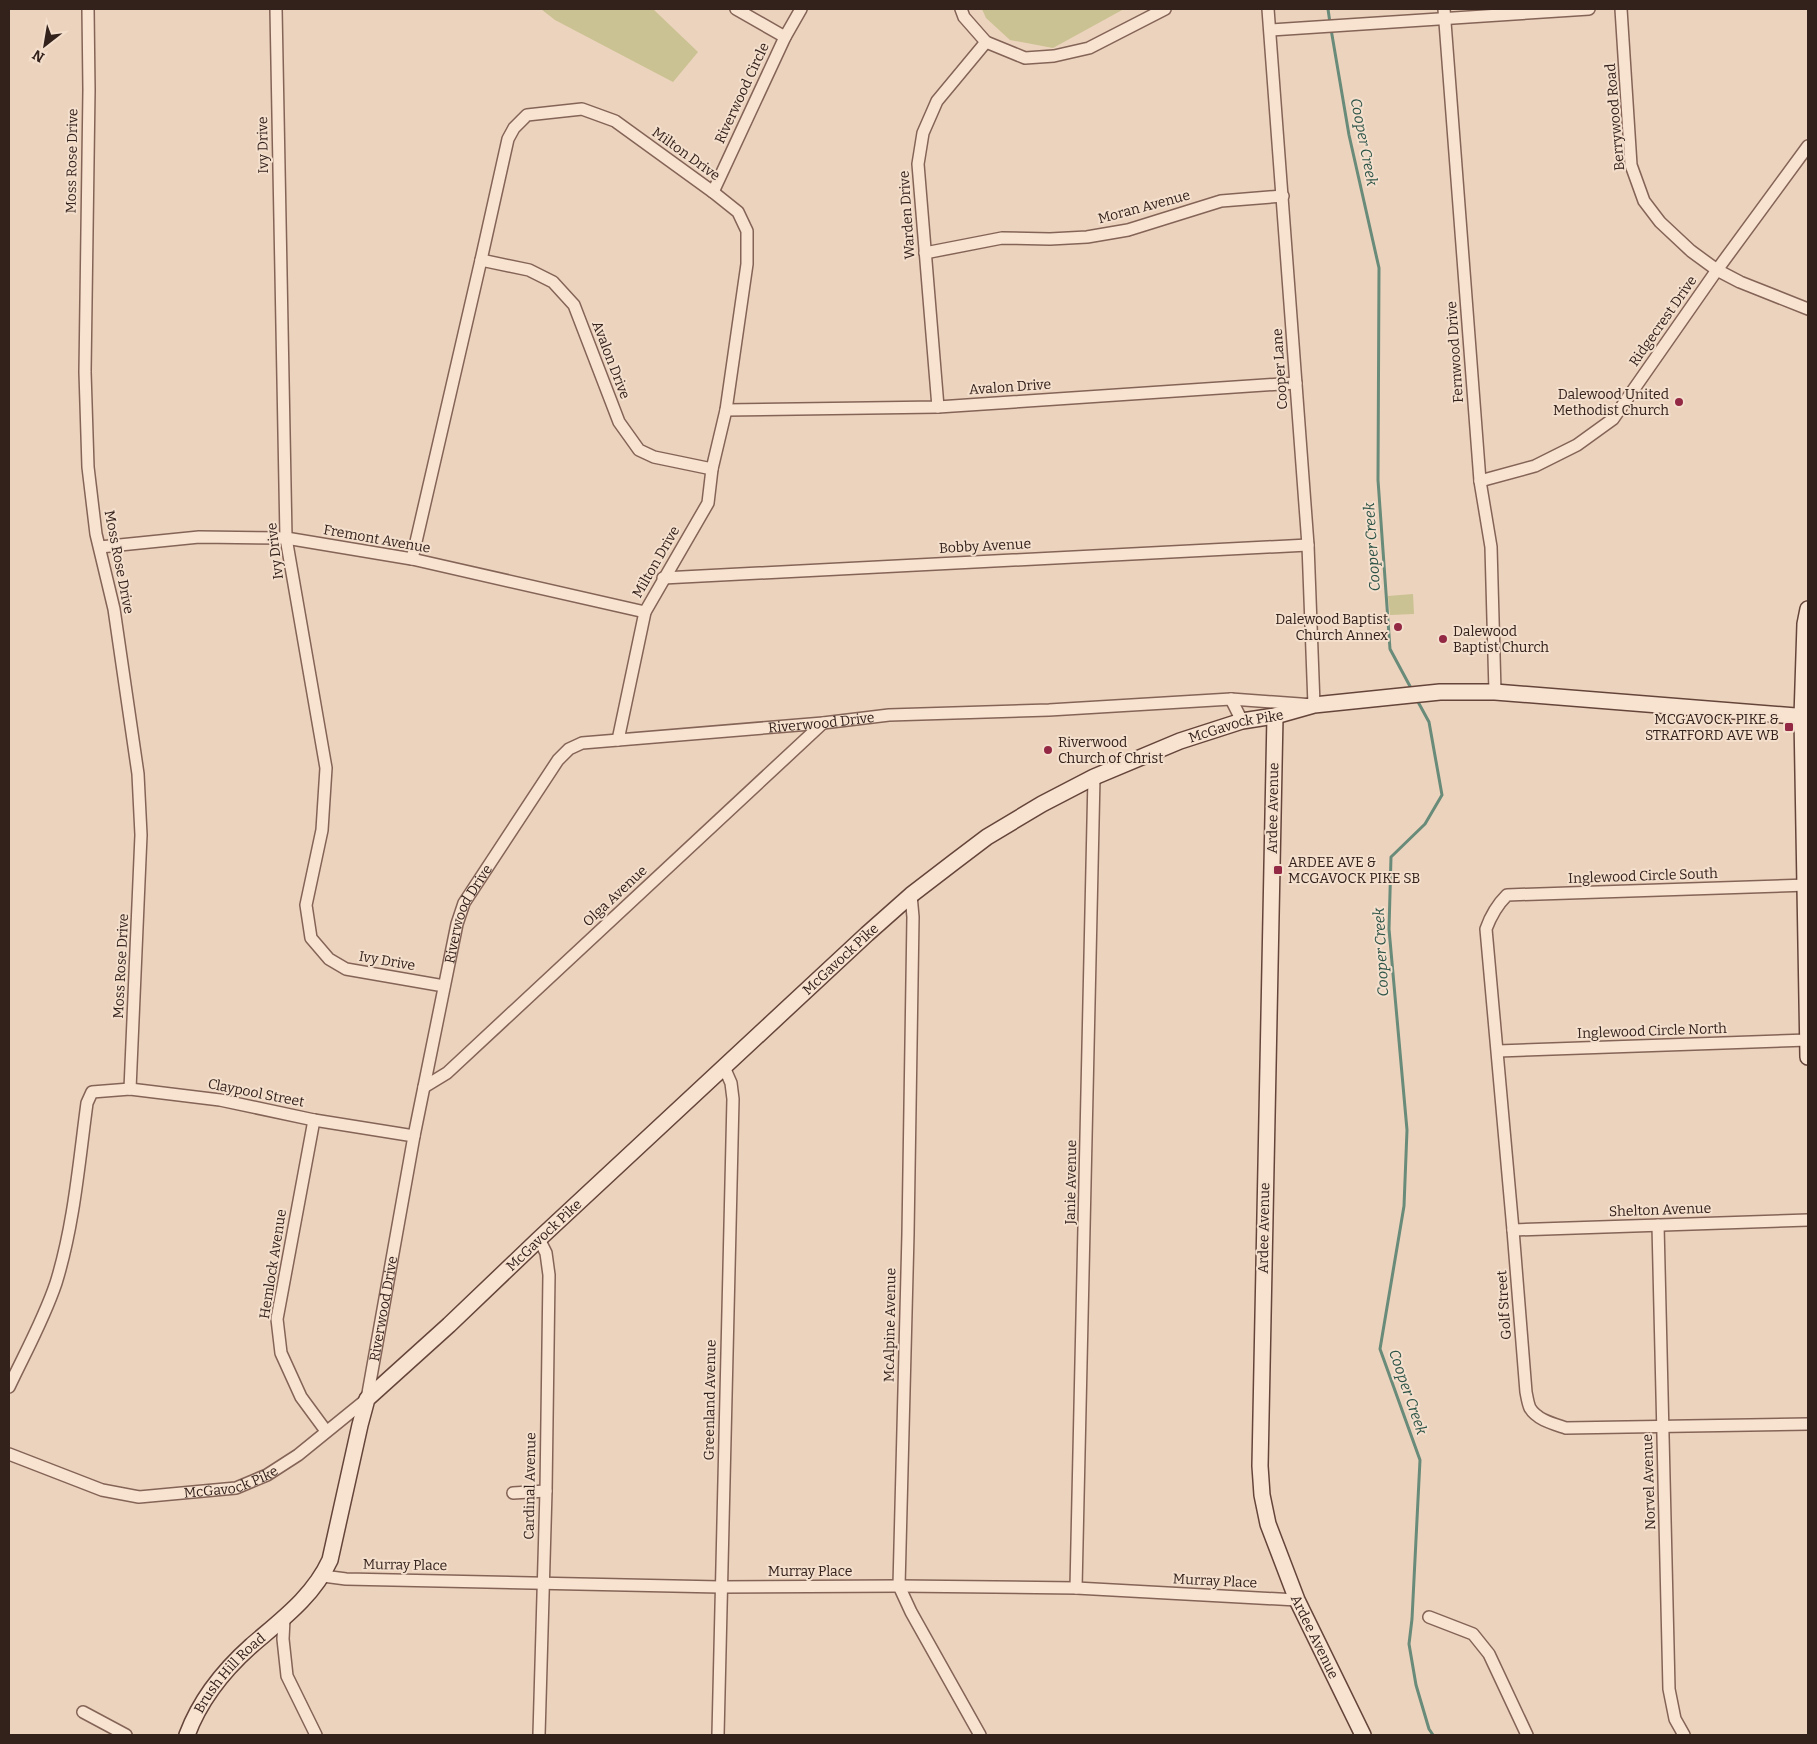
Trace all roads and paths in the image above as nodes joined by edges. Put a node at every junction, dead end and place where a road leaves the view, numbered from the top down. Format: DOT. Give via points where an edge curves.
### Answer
graph roads {
  1 [pos="88,9"];
  2 [pos="276,9"];
  3 [pos="736,9"];
  4 [pos="801,9"];
  5 [pos="960,9"];
  6 [pos="1165,9"];
  7 [pos="1268,9"];
  8 [pos="1589,9"];
  9 [pos="1621,9"];
  10 [pos="1444,14"];
  11 [pos="1270,30"];
  12 [pos="785,37"];
  13 [pos="986,42"];
  14 [pos="1808,146"];
  15 [pos="713,192"];
  16 [pos="1282,196"];
  17 [pos="924,253"];
  18 [pos="481,260"];
  19 [pos="1717,270"];
  20 [pos="1808,309"];
  21 [pos="1296,383"];
  22 [pos="938,407"];
  23 [pos="726,410"];
  24 [pos="712,469"];
  25 [pos="1480,481"];
  26 [pos="286,538"];
  27 [pos="1308,545"];
  28 [pos="100,547"];
  29 [pos="412,559"];
  30 [pos="663,578"];
  31 [pos="1808,609"];
  32 [pos="645,612"];
  33 [pos="1495,692"];
  34 [pos="1231,699"];
  35 [pos="1268,701"];
  36 [pos="1314,705"];
  37 [pos="1275,716"];
  38 [pos="1805,717"];
  39 [pos="1242,721"];
  40 [pos="823,723"];
  41 [pos="618,740"];
  42 [pos="1094,777"];
  43 [pos="1806,885"];
  44 [pos="911,895"];
  45 [pos="1490,917"];
  46 [pos="444,986"];
  47 [pos="1808,1040"];
  48 [pos="1498,1050"];
  49 [pos="1808,1057"];
  50 [pos="724,1067"];
  51 [pos="424,1087"];
  52 [pos="130,1089"];
  53 [pos="314,1120"];
  54 [pos="414,1136"];
  55 [pos="1808,1220"];
  56 [pos="1658,1225"];
  57 [pos="1514,1230"];
  58 [pos="539,1239"];
  59 [pos="9,1387"];
  60 [pos="367,1399"];
  61 [pos="1808,1424"];
  62 [pos="1662,1426"];
  63 [pos="326,1431"];
  64 [pos="9,1454"];
  65 [pos="546,1491"];
  66 [pos="513,1493"];
  67 [pos="323,1576"];
  68 [pos="542,1583"];
  69 [pos="898,1586"];
  70 [pos="720,1587"];
  71 [pos="1076,1588"];
  72 [pos="1297,1600"];
  73 [pos="1429,1617"];
  74 [pos="284,1618"];
  75 [pos="83,1712"];
  76 [pos="126,1735"];
  77 [pos="187,1735"];
  78 [pos="316,1735"];
  79 [pos="539,1735"];
  80 [pos="718,1735"];
  81 [pos="980,1735"];
  82 [pos="1363,1735"];
  83 [pos="1527,1735"];
  84 [pos="1684,1735"];
  1 -- 28 [label="street, Moss Rose Drive" via="85,411 88,466"];
  2 -- 26 [label="street, Ivy Drive"];
  3 -- 12 [label="street"];
  4 -- 12 [label="street, Riverwood Circle"];
  5 -- 13 [label="street"];
  6 -- 13 [label="street" via="1089,48 1054,56 1025,58"];
  7 -- 11 [label="street, Cooper Lane"];
  8 -- 10 [label="street"];
  9 -- 19 [label="street, Berrywood Road" via="1631,165 1644,201 1660,222"];
  10 -- 11 [label="street"];
  10 -- 25 [label="street, Fernwood Drive"];
  11 -- 16 [label="street, Cooper Lane"];
  12 -- 15 [label="street, Riverwood Circle"];
  13 -- 17 [label="street, Warden Drive" via="936,101 923,133 918,164"];
  14 -- 19 [label="street, Ridgecrest Drive"];
  15 -- 18 [label="street, Milton Drive" via="615,121 582,109 527,115 508,139"];
  15 -- 23 [label="street, Milton Drive" via="738,212 748,231 747,264"];
  16 -- 17 [label="street, Moran Avenue" via="1221,201 1128,230 1087,237 1002,238"];
  16 -- 21 [label="street, Cooper Lane"];
  17 -- 22 [label="street, Warden Drive"];
  18 -- 24 [label="street, Avalon Drive" via="530,270 553,282 574,305 619,422 639,450 654,457"];
  18 -- 29 [label="street, Milton Drive"];
  19 -- 20 [label="street, Berrywood Road"];
  19 -- 25 [label="street, Ridgecrest Drive" via="1612,419 1577,445 1535,466"];
  21 -- 22 [label="street, Avalon Drive"];
  21 -- 27 [label="street, Cooper Lane"];
  22 -- 23 [label="street, Avalon Drive"];
  23 -- 24 [label="street, Milton Drive"];
  24 -- 30 [label="street, Milton Drive" via="708,503"];
  25 -- 33 [label="street, Fernwood Drive" via="1491,547"];
  26 -- 28 [label="street, Fremont Avenue" via="199,537"];
  26 -- 29 [label="street, Fremont Avenue"];
  26 -- 46 [label="street, Ivy Drive" via="326,768 322,830 306,905 311,938 329,959 346,969"];
  27 -- 30 [label="street, Bobby Avenue"];
  27 -- 36 [label="street, Cooper Lane"];
  28 -- 52 [label="street, Moss Rose Drive" via="114,610 138,774 141,835"];
  29 -- 32 [label="street, Fremont Avenue"];
  30 -- 32 [label="street, Milton Drive"];
  31 -- 38 [label="street" via="1805,624"];
  32 -- 41 [label="street, Milton Drive"];
  33 -- 36 [label="street, McGavock Pike" via="1432,693"];
  33 -- 38 [label="street, McGavock Pike"];
  34 -- 35 [label="street, Riverwood Drive"];
  34 -- 39 [label="street"];
  34 -- 40 [label="street, Riverwood Drive" via="889,715"];
  35 -- 36 [label="street, Riverwood Drive"];
  35 -- 37 [label="street, Ardee Avenue"];
  36 -- 37 [label="street, McGavock Pike"];
  37 -- 39 [label="street, McGavock Pike"];
  37 -- 72 [label="street, Ardee Avenue" via="1260,1466 1268,1524"];
  38 -- 43 [label="street"];
  39 -- 42 [label="street, McGavock Pike" via="1180,741"];
  40 -- 41 [label="street, Riverwood Drive"];
  40 -- 51 [label="street, Olga Avenue" via="447,1073"];
  41 -- 46 [label="street, Riverwood Drive" via="582,743 569,749 558,760 464,903"];
  42 -- 44 [label="street, McGavock Pike" via="987,837"];
  42 -- 71 [label="street, Janie Avenue"];
  43 -- 45 [label="street, Inglewood Circle South" via="1507,895"];
  43 -- 47 [label="street"];
  44 -- 50 [label="street, McGavock Pike"];
  44 -- 69 [label="street, McAlpine Avenue" via="908,1234"];
  45 -- 48 [label="street, Golf Street" via="1486,929"];
  46 -- 51 [label="street, Riverwood Drive"];
  47 -- 48 [label="street, Inglewood Circle North"];
  47 -- 49 [label="street"];
  48 -- 57 [label="street, Golf Street"];
  50 -- 58 [label="street, McGavock Pike"];
  50 -- 70 [label="street, Greenland Avenue" via="733,1098"];
  51 -- 54 [label="street, Riverwood Drive"];
  52 -- 53 [label="street, Claypool Street" via="220,1100"];
  52 -- 59 [label="street, Claypool Street" via="92,1092 87,1103 71,1220 56,1283"];
  53 -- 54 [label="street, Claypool Street"];
  53 -- 63 [label="street, Hemlock Avenue" via="277,1320 281,1353 302,1396"];
  54 -- 60 [label="street, Riverwood Drive"];
  55 -- 56 [label="street, Shelton Avenue"];
  56 -- 57 [label="street, Shelton Avenue"];
  56 -- 62 [label="street, Norvel Avenue"];
  57 -- 62 [label="street, Golf Street" via="1530,1409 1549,1422 1566,1428"];
  58 -- 60 [label="street, McGavock Pike"];
  58 -- 65 [label="street, Cardinal Avenue" via="546,1253 549,1275"];
  60 -- 63 [label="street, McGavock Pike"];
  60 -- 67 [label="street, Riverwood Drive" via="330,1560"];
  61 -- 62 [label="street, Golf Street"];
  62 -- 84 [label="street, Norvel Avenue" via="1669,1690 1675,1719"];
  63 -- 64 [label="street, McGavock Pike" via="267,1475 236,1488 139,1497 102,1490"];
  65 -- 66 [label="street"];
  65 -- 68 [label="street, Cardinal Avenue"];
  67 -- 68 [label="street, Murray Place"];
  67 -- 74 [label="street, Riverwood Drive"];
  68 -- 70 [label="street, Murray Place"];
  68 -- 79 [label="street, Cardinal Avenue"];
  69 -- 70 [label="street, Murray Place"];
  69 -- 71 [label="street, Murray Place"];
  69 -- 81 [label="street, McAlpine Avenue"];
  70 -- 80 [label="street, Greenland Avenue"];
  71 -- 72 [label="street, Murray Place"];
  72 -- 82 [label="street, Ardee Avenue"];
  73 -- 83 [label="street" via="1473,1634 1488,1654"];
  74 -- 77 [label="street, Brush Hill Road" via="230,1666 209,1690"];
  74 -- 78 [label="street" via="287,1676"];
  75 -- 76 [label="street"];
}
